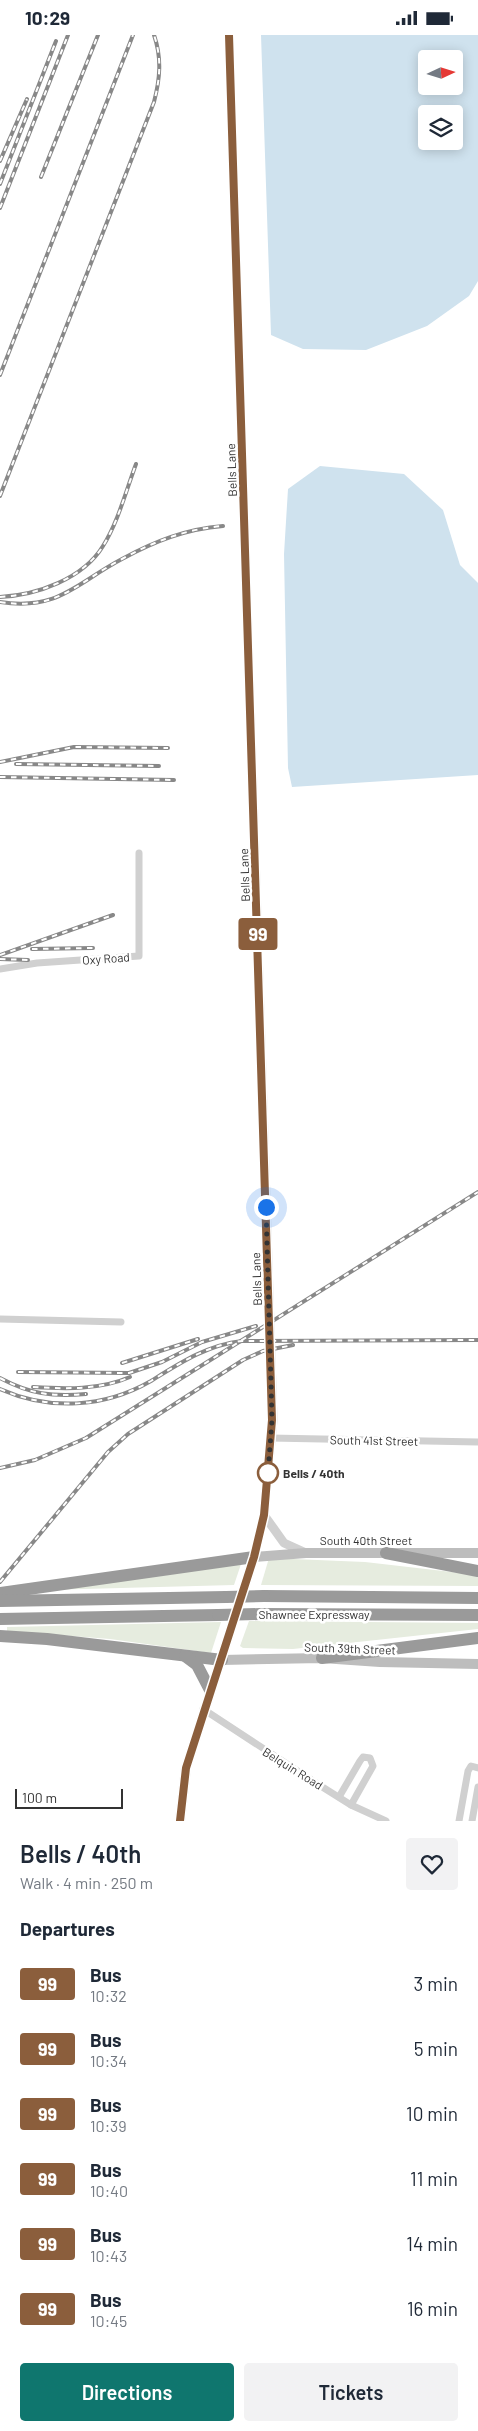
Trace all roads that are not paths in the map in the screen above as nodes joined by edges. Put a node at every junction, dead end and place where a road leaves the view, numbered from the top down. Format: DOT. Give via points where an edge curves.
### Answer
graph roads {
  1 [pos="229,35"];
  2 [pos="139,853"];
  3 [pos="0,969"];
  4 [pos="0,1319"];
  5 [pos="121,1322"];
  6 [pos="270,1438"];
  7 [pos="478,1442"];
  8 [pos="264,1515"];
  9 [pos="306,1553"];
  10 [pos="386,1553"];
  11 [pos="478,1553"];
  12 [pos="254,1557"];
  13 [pos="478,1571"];
  14 [pos="0,1593"];
  15 [pos="478,1598"];
  16 [pos="0,1601"];
  17 [pos="478,1615"];
  18 [pos="0,1619"];
  19 [pos="0,1636"];
  20 [pos="478,1638"];
  21 [pos="185,1656"];
  22 [pos="322,1658"];
  23 [pos="222,1660"];
  24 [pos="478,1664"];
  25 [pos="210,1690"];
  26 [pos="204,1709"];
  27 [pos="478,1768"];
  28 [pos="478,1787"];
  29 [pos="339,1797"];
  30 [pos="351,1805"];
  31 [pos="180,1821"];
  32 [pos="386,1821"];
  33 [pos="459,1821"];
  34 [pos="472,1821"];
  1 -- 6 [label="street, Bells Lane" via="270,1337"];
  2 -- 3 [label="street, Oxy Road" via="139,956 36,963"];
  4 -- 5 [label="street"];
  6 -- 7 [label="street, South 41st Street"];
  6 -- 8 [label="street, Bells Lane"];
  8 -- 9 [label="street" via="284,1543"];
  8 -- 12 [label="street, Bells Lane"];
  9 -- 10 [label="main road, South 40th Street"];
  9 -- 12 [label="main road, South 40th Street"];
  10 -- 11 [label="main road, South 40th Street"];
  10 -- 13 [label="highway"];
  12 -- 14 [label="highway"];
  12 -- 23 [label="main road, Bells Lane"];
  15 -- 16 [label="highway, Shawnee Expressway, bridge" via="264,1596"];
  17 -- 18 [label="highway, Shawnee Expressway, bridge" via="261,1614"];
  19 -- 21 [label="highway"];
  20 -- 22 [label="highway"];
  21 -- 23 [label="highway"];
  21 -- 25 [label="highway" via="197,1665"];
  22 -- 23 [label="main road, South 39th Street"];
  22 -- 24 [label="main road, South 39th Street"];
  23 -- 25 [label="main road, Bells Lane"];
  25 -- 26 [label="main road, Bells Lane"];
  26 -- 29 [label="street, Belquin Road"];
  26 -- 31 [label="main road, Bells Lane" via="186,1768"];
  27 -- 33 [label="street" via="471,1766 468,1771"];
  28 -- 34 [label="street"];
  29 -- 30 [label="street, Belquin Road"];
  29 -- 30 [label="street" via="363,1757 370,1758 373,1766"];
  30 -- 32 [label="street, Belquin Road"];
}
